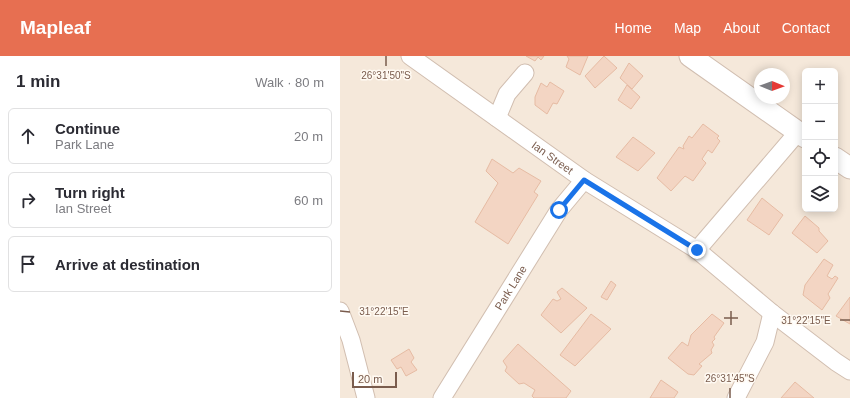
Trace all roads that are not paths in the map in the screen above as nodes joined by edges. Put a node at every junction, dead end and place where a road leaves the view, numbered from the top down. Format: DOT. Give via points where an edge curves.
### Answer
graph roads {
  1 [pos="410,56"];
  2 [pos="690,56"];
  3 [pos="525,73"];
  4 [pos="497,118"];
  5 [pos="801,134"];
  6 [pos="838,160"];
  7 [pos="850,168"];
  8 [pos="584,180"];
  9 [pos="697,250"];
  10 [pos="340,311"];
  11 [pos="772,313"];
  12 [pos="345,343"];
  13 [pos="850,371"];
  14 [pos="366,398"];
  15 [pos="442,398"];
  16 [pos="736,398"];
  1 -- 4 [label="street, Ian Street"];
  2 -- 5 [label="street"];
  3 -- 4 [label="street" via="507,94"];
  4 -- 8 [label="street, Ian Street"];
  5 -- 9 [label="street"];
  6 -- 7 [label="street"];
  8 -- 9 [label="street, Ian Street"];
  8 -- 15 [label="street, Park Lane" via="559,210"];
  9 -- 11 [label="street, Ian Street"];
  10 -- 12 [label="street"];
  11 -- 13 [label="street, Ian Street"];
  11 -- 16 [label="street" via="765,342"];
  12 -- 14 [label="street"];
}
